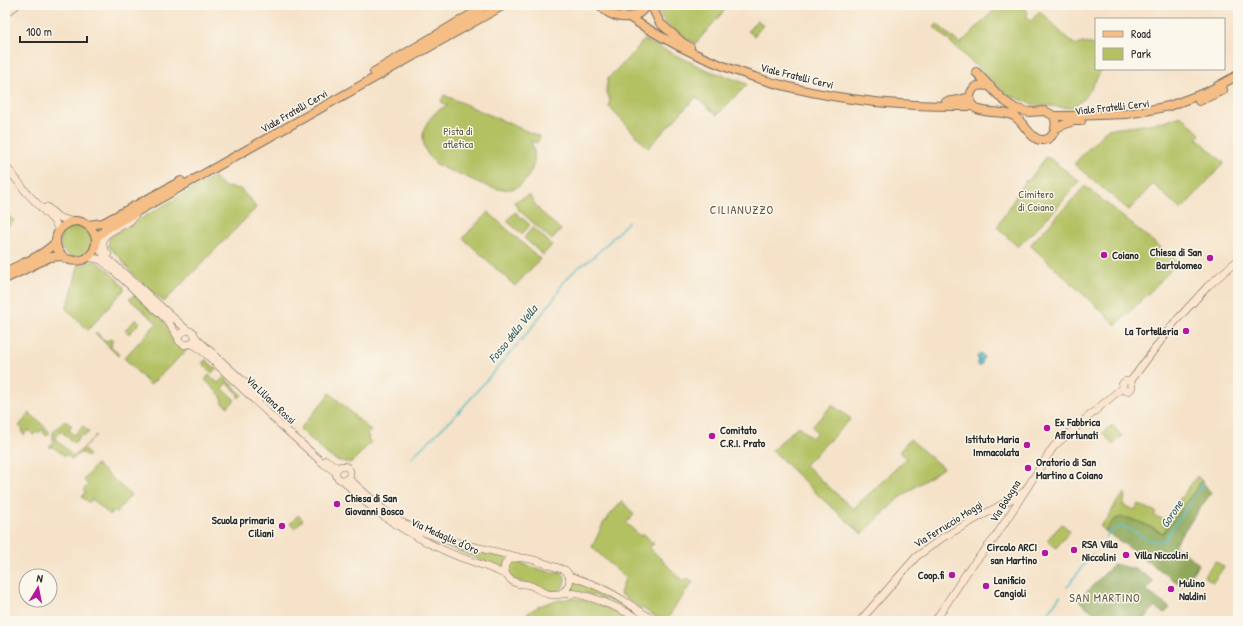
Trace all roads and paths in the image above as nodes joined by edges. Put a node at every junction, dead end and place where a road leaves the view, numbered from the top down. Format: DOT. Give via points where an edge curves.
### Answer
graph roads {
  1 [pos="17,5"];
  2 [pos="487,5"];
  3 [pos="504,5"];
  4 [pos="600,5"];
  5 [pos="646,5"];
  6 [pos="651,5"];
  7 [pos="5,14"];
  8 [pos="629,17"];
  9 [pos="1238,75"];
  10 [pos="1238,82"];
  11 [pos="990,86"];
  12 [pos="976,87"];
  13 [pos="970,97"];
  14 [pos="973,106"];
  15 [pos="1054,116"];
  16 [pos="1056,128"];
  17 [pos="5,165"];
  18 [pos="22,185"];
  19 [pos="136,213"];
  20 [pos="73,222"];
  21 [pos="88,225"];
  22 [pos="59,231"];
  23 [pos="96,241"];
  24 [pos="56,242"];
  25 [pos="62,256"];
  26 [pos="89,257"];
  27 [pos="103,258"];
  28 [pos="1238,260"];
  29 [pos="5,272"];
  30 [pos="124,274"];
  31 [pos="5,279"];
  32 [pos="187,330"];
  33 [pos="178,337"];
  34 [pos="196,338"];
  35 [pos="191,344"];
  36 [pos="337,470"];
  37 [pos="345,479"];
  38 [pos="361,489"];
  39 [pos="1024,492"];
  40 [pos="1005,502"];
  41 [pos="1013,508"];
  42 [pos="521,558"];
  43 [pos="506,574"];
  44 [pos="569,576"];
  45 [pos="561,593"];
  46 [pos="643,621"];
  47 [pos="655,621"];
  48 [pos="860,621"];
  49 [pos="935,621"];
  1 -- 7 [label="street"];
  2 -- 21 [label="main road, Viale Fratelli Cervi" via="203,170 103,223"];
  3 -- 19 [label="main road, Viale Fratelli Cervi"];
  4 -- 8 [label="main road, Viale Fratelli Cervi" via="609,13 621,18"];
  5 -- 8 [label="main road" via="638,14"];
  6 -- 13 [label="main road, Viale Fratelli Cervi" via="660,23 683,43 737,67 781,81 844,94 928,102 953,102"];
  8 -- 14 [label="main road, Viale Fratelli Cervi" via="699,57 775,84 810,93 863,101 943,107"];
  9 -- 15 [label="main road, Viale Fratelli Cervi" via="1207,92 1145,112 1106,116"];
  10 -- 16 [label="main road, Viale Fratelli Cervi" via="1209,97 1178,108 1145,116 1073,121"];
  11 -- 12 [label="main road"];
  11 -- 12 [label="main road, Viale Fratelli Cervi" via="976,72"];
  11 -- 15 [label="main road, Viale Fratelli Cervi" via="1016,109 1030,112 1045,111"];
  12 -- 13 [label="main road"];
  13 -- 14 [label="main road"];
  14 -- 16 [label="main road, Viale Fratelli Cervi" via="980,111 1000,112 1013,116 1034,138 1040,140 1048,139"];
  15 -- 16 [label="main road"];
  17 -- 18 [label="street"];
  18 -- 20 [label="street" via="58,217"];
  18 -- 22 [label="street" via="55,222"];
  19 -- 23 [label="main road, Viale Fratelli Cervi" via="106,229"];
  19 -- 30 [label="street" via="129,221 104,236 103,240 103,248"];
  20 -- 21 [label="main road, Viale Fratelli Cervi"];
  20 -- 22 [label="main road" via="66,224"];
  21 -- 23 [label="main road"];
  22 -- 24 [label="main road"];
  23 -- 26 [label="main road, Viale Fratelli Cervi" via="94,251"];
  23 -- 27 [label="street"];
  24 -- 25 [label="main road"];
  24 -- 29 [label="main road" via="38,256"];
  25 -- 26 [label="main road" via="73,261 82,261"];
  25 -- 31 [label="main road" via="50,257"];
  26 -- 27 [label="street"];
  27 -- 30 [label="street, Via Liliana Rossi"];
  27 -- 33 [label="street, Via Liliana Rossi" via="167,320"];
  28 -- 39 [label="street, Via Bologna" via="1208,286 1174,324 1130,382 1126,381 1123,388 1054,446"];
  30 -- 32 [label="street, Via Liliana Rossi"];
  32 -- 33 [label="street"];
  32 -- 34 [label="street, Via Liliana Rossi" via="193,332"];
  33 -- 35 [label="street, Via Liliana Rossi" via="181,343"];
  34 -- 35 [label="street"];
  34 -- 36 [label="street, Via Liliana Rossi"];
  35 -- 36 [label="street, Via Liliana Rossi" via="207,355 324,464"];
  36 -- 37 [label="street, Via Liliana Rossi" via="338,478"];
  36 -- 37 [label="street, Via Liliana Rossi" via="344,466 348,468 350,472"];
  37 -- 38 [label="street, Via Liliana Rossi"];
  37 -- 43 [label="street, Via Medaglie d'Oro" via="365,502 401,529 458,556"];
  38 -- 42 [label="street, Via Medaglie d'Oro" via="384,510 423,532"];
  39 -- 40 [label="street, Via Ferruccio Moggi"];
  39 -- 41 [label="street, Via Bologna"];
  40 -- 41 [label="street"];
  40 -- 48 [label="street, Via Ferruccio Moggi" via="923,551"];
  41 -- 49 [label="street, Via Bologna"];
  42 -- 43 [label="street" via="508,561 505,567"];
  42 -- 44 [label="street, Via Medaglie d'Oro" via="565,570"];
  43 -- 45 [label="street, Via Medaglie d'Oro" via="514,582 528,584 540,592"];
  44 -- 45 [label="street" via="568,588"];
  44 -- 47 [label="street, Via Medaglie d'Oro" via="601,586"];
  45 -- 46 [label="street, Via Medaglie d'Oro" via="587,596 622,609"];
}
